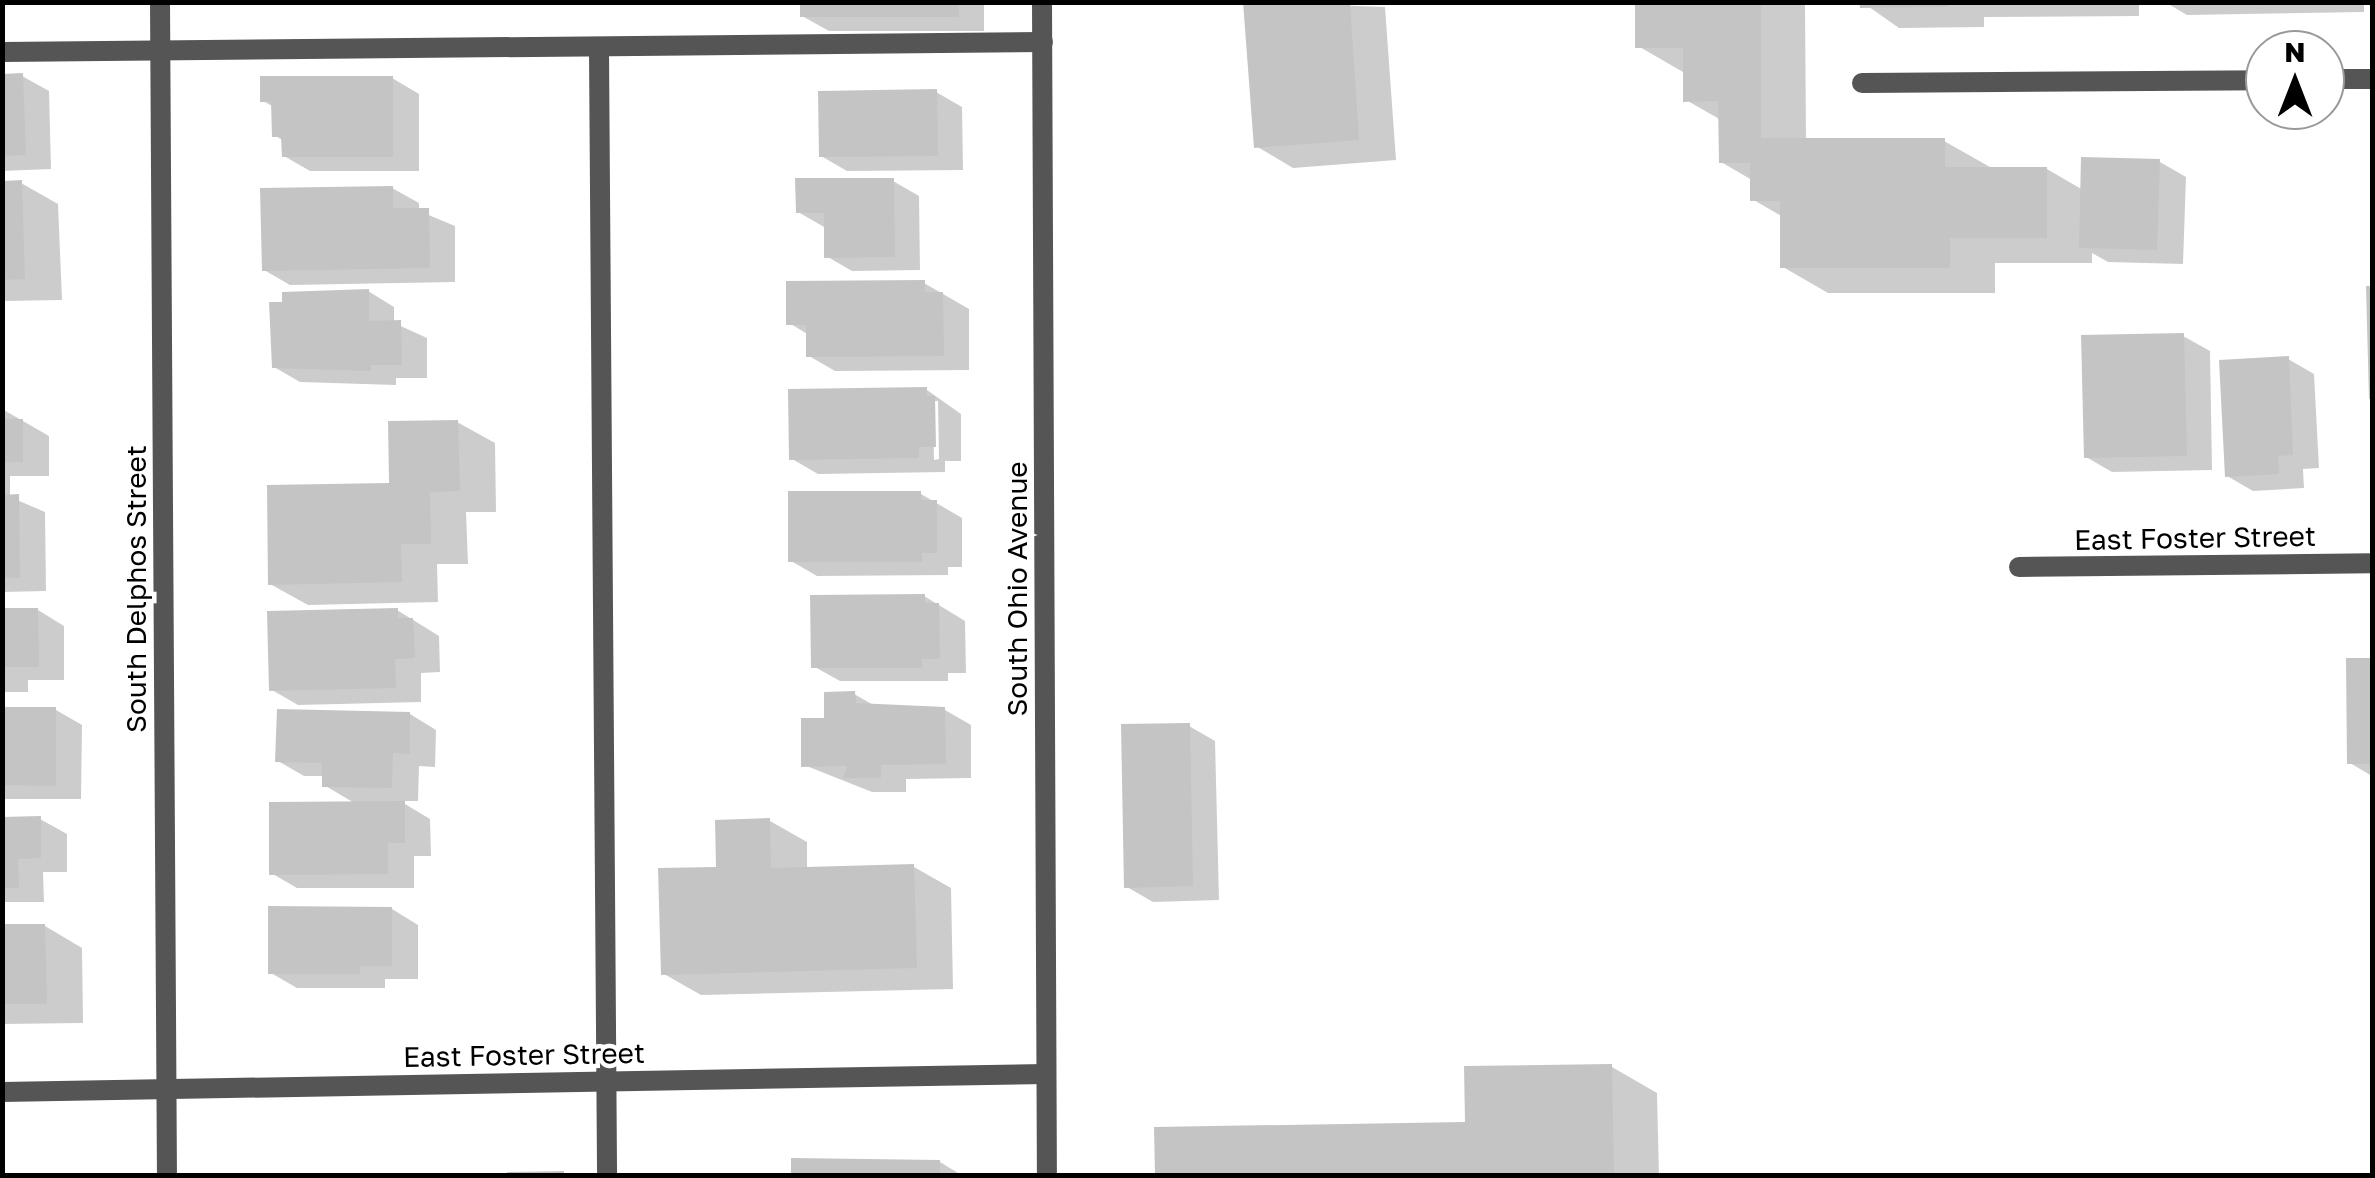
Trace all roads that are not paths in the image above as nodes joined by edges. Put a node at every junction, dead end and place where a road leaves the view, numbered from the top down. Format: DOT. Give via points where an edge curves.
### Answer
graph roads {
  1 [pos="160,2"];
  2 [pos="1042,2"];
  3 [pos="1043,42"];
  4 [pos="160,50"];
  5 [pos="599,50"];
  6 [pos="2,52"];
  7 [pos="2345,79"];
  8 [pos="2372,79"];
  9 [pos="2245,80"];
  10 [pos="1862,82"];
  11 [pos="2372,563"];
  12 [pos="2018,567"];
  13 [pos="1046,1074"];
  14 [pos="606,1080"];
  15 [pos="167,1090"];
  16 [pos="2,1092"];
  17 [pos="167,1176"];
  18 [pos="607,1176"];
  19 [pos="1047,1176"];
  1 -- 4 [label="street, South Delphos Street"];
  2 -- 3 [label="street, South Ohio Avenue"];
  3 -- 5 [label="street"];
  3 -- 13 [label="street, South Ohio Avenue"];
  4 -- 5 [label="street"];
  4 -- 6 [label="street"];
  4 -- 15 [label="street, South Delphos Street"];
  5 -- 14 [label="street"];
  7 -- 8 [label="street"];
  9 -- 10 [label="street"];
  11 -- 12 [label="street, East Foster Street"];
  13 -- 14 [label="street, East Foster Street"];
  13 -- 19 [label="street, South Ohio Avenue"];
  14 -- 15 [label="street, East Foster Street"];
  14 -- 18 [label="street"];
  15 -- 16 [label="street, East Foster Street"];
  15 -- 17 [label="street, South Delphos Street"];
}
